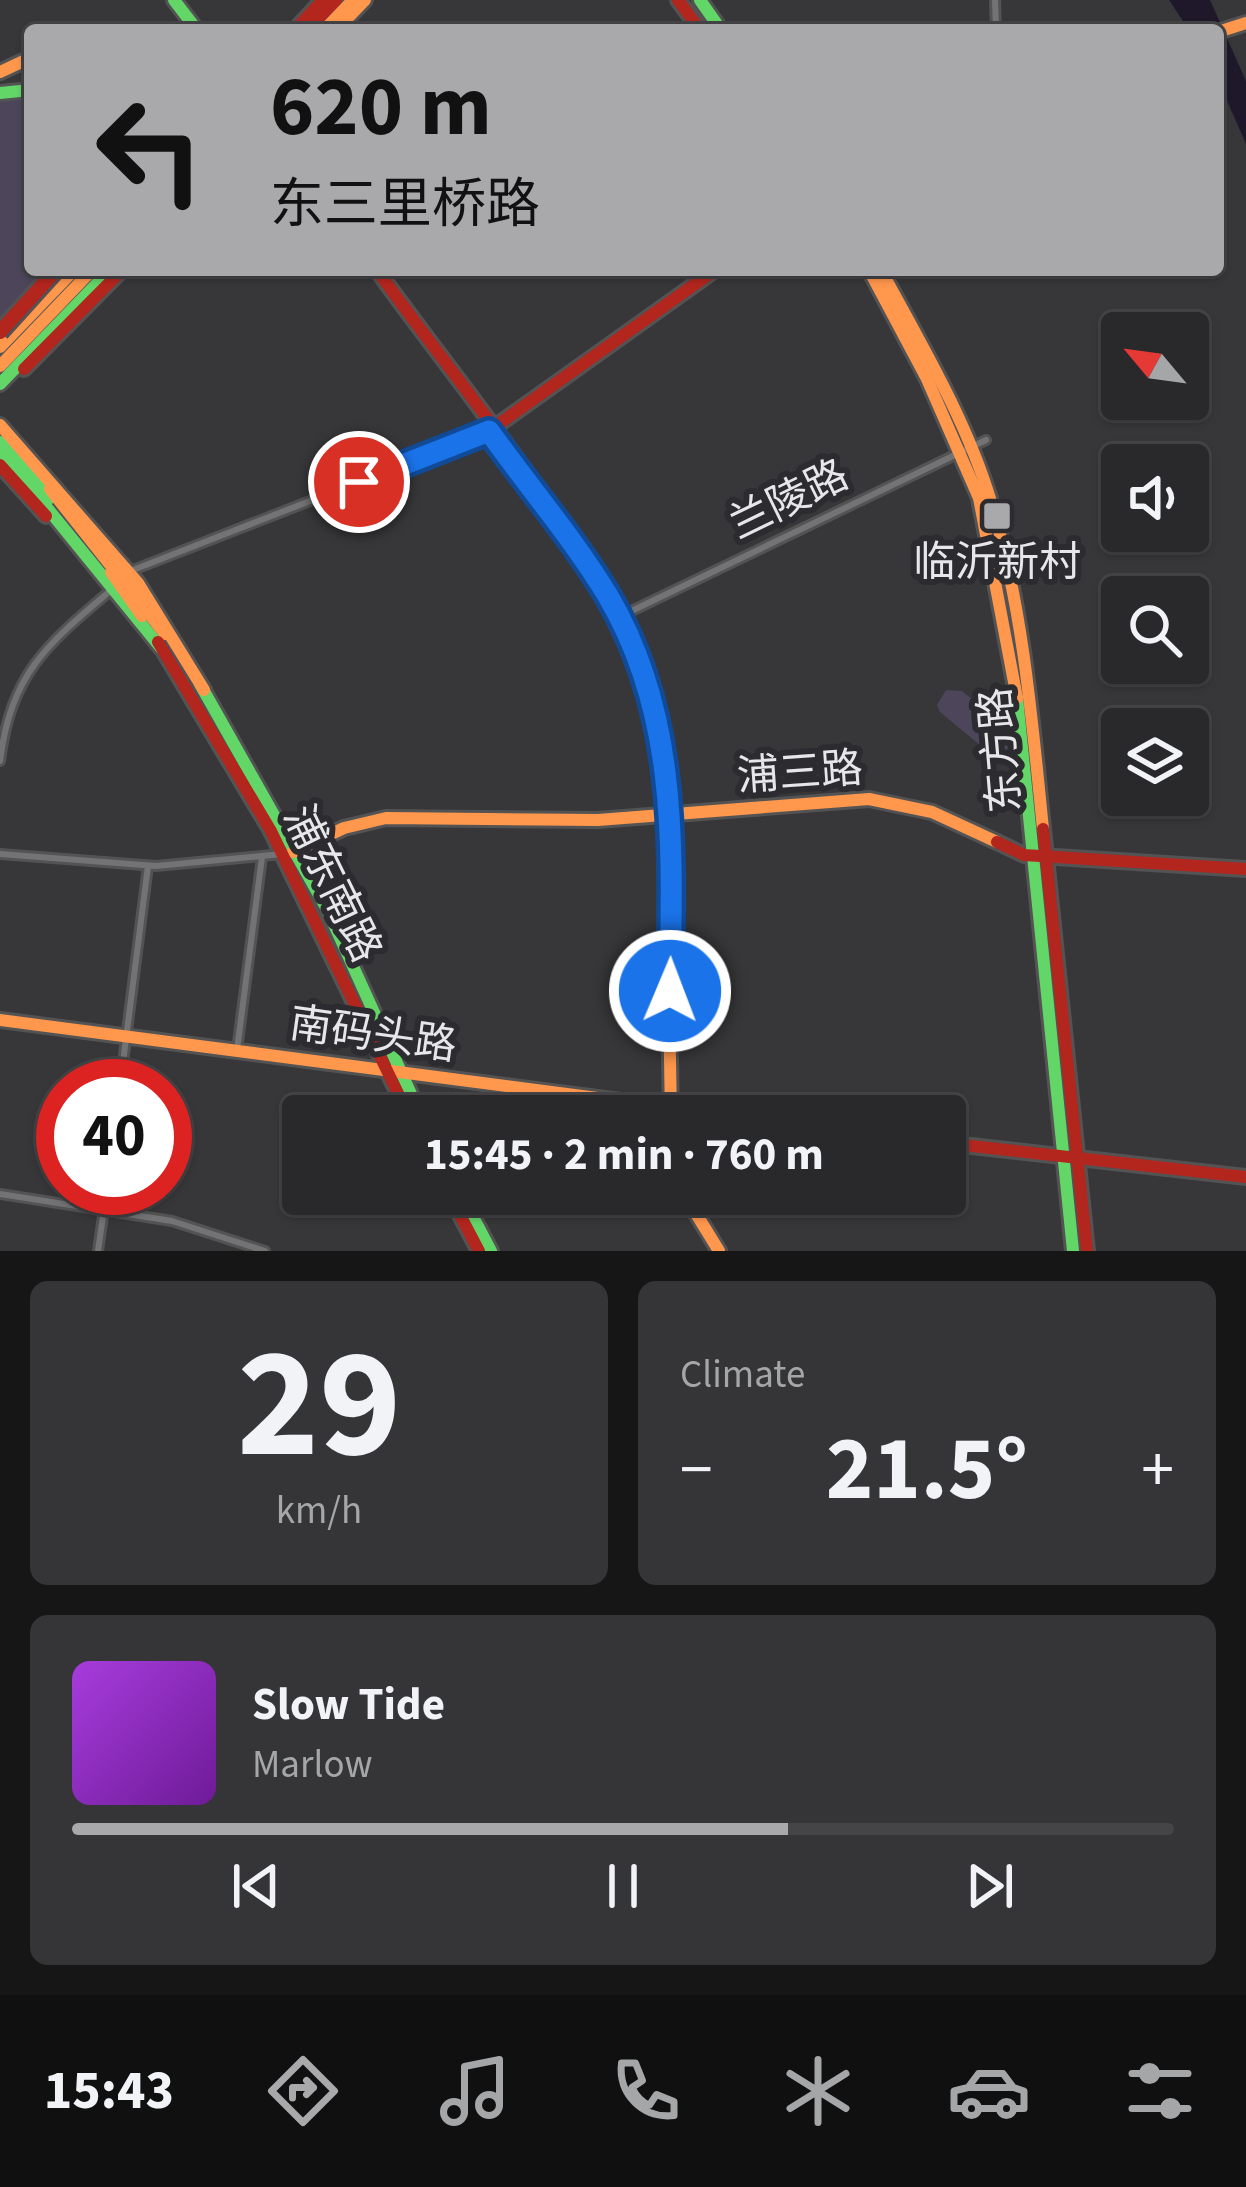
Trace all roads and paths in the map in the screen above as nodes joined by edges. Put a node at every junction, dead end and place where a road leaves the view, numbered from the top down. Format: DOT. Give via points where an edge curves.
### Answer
graph roads {
  1 [pos="174,0"];
  2 [pos="322,0"];
  3 [pos="336,0"];
  4 [pos="353,0"];
  5 [pos="365,0"];
  6 [pos="192,24"];
  7 [pos="300,24"];
  8 [pos="313,24"];
  9 [pos="330,24"];
  10 [pos="343,24"];
  11 [pos="52,276"];
  12 [pos="68,276"];
  13 [pos="86,276"];
  14 [pos="104,276"];
  15 [pos="116,276"];
  16 [pos="381,276"];
  17 [pos="708,276"];
  18 [pos="872,276"];
  19 [pos="884,276"];
  20 [pos="0,331"];
  21 [pos="0,347"];
  22 [pos="0,366"];
  23 [pos="0,388"];
  24 [pos="0,416"];
  25 [pos="0,429"];
  26 [pos="489,431"];
  27 [pos="0,446"];
  28 [pos="965,448"];
  29 [pos="0,465"];
  30 [pos="133,570"];
  31 [pos="110,590"];
  32 [pos="619,616"];
  33 [pos="161,648"];
  34 [pos="186,687"];
  35 [pos="204,690"];
  36 [pos="216,715"];
  37 [pos="0,761"];
  38 [pos="671,816"];
  39 [pos="288,853"];
  40 [pos="0,854"];
  41 [pos="1038,855"];
  42 [pos="262,857"];
  43 [pos="148,866"];
  44 [pos="1246,869"];
  45 [pos="0,1020"];
  46 [pos="127,1036"];
  47 [pos="237,1050"];
  48 [pos="124,1059"];
  49 [pos="393,1071"];
  50 [pos="402,1095"];
  51 [pos="408,1095"];
  52 [pos="555,1095"];
  53 [pos="670,1095"];
  54 [pos="966,1146"];
  55 [pos="1069,1159"];
  56 [pos="1246,1177"];
  57 [pos="0,1194"];
  58 [pos="36,1199"];
  59 [pos="103,1215"];
  60 [pos="136,1215"];
  61 [pos="460,1215"];
  62 [pos="472,1215"];
  63 [pos="697,1215"];
  64 [pos="98,1251"];
  65 [pos="265,1251"];
  66 [pos="479,1251"];
  67 [pos="491,1251"];
  68 [pos="719,1251"];
  69 [pos="1073,1251"];
  70 [pos="1087,1251"];
  1 -- 6 [label="main road"];
  2 -- 7 [label="main road"];
  3 -- 8 [label="main road"];
  4 -- 9 [label="main road"];
  5 -- 10 [label="main road"];
  11 -- 20 [label="main road, bridge"];
  12 -- 21 [label="main road"];
  13 -- 22 [label="main road"];
  14 -- 23 [label="main road"];
  15 -- 23 [label="main road"];
  16 -- 26 [label="main road"];
  17 -- 26 [label="main road"];
  18 -- 28 [label="main road, 东方路"];
  19 -- 28 [label="main road, 东方路"];
  24 -- 30 [label="main road, 浦东南路"];
  25 -- 35 [label="main road, 浦东南路" via="104,550"];
  25 -- 35 [label="main road" via="171,628"];
  26 -- 30 [label="street"];
  26 -- 32 [label="main road"];
  27 -- 33 [label="main road"];
  27 -- 33 [label="main road, 浦东南路" via="100,557"];
  28 -- 32 [label="street, 兰陵路"];
  28 -- 41 [label="main road, 东方路" via="1011,574 1026,664"];
  29 -- 31 [label="main road, 浦东南路"];
  30 -- 36 [label="main road, 浦东南路" via="199,667"];
  31 -- 34 [label="main road, 浦东南路"];
  31 -- 37 [label="street" via="22,677"];
  32 -- 38 [label="main road" via="657,718"];
  33 -- 34 [label="main road, 浦东南路"];
  34 -- 39 [label="main road, 浦东南路"];
  35 -- 36 [label="main road, 浦东南路"];
  36 -- 39 [label="main road, 浦东南路"];
  38 -- 39 [label="main road, 浦三路" via="386,818"];
  38 -- 41 [label="main road, 浦三路" via="882,800"];
  38 -- 53 [label="main road"];
  39 -- 42 [label="street"];
  39 -- 49 [label="main road, 浦东南路" via="327,909"];
  40 -- 43 [label="street"];
  41 -- 44 [label="main road, 浦三路"];
  41 -- 55 [label="main road, 东方路"];
  42 -- 43 [label="street"];
  42 -- 47 [label="street"];
  43 -- 46 [label="street"];
  45 -- 46 [label="main road, 南码头路"];
  46 -- 47 [label="main road, 南码头路"];
  46 -- 48 [label="street"];
  47 -- 49 [label="main road, 南码头路"];
  49 -- 50 [label="main road, 浦东南路"];
  49 -- 51 [label="main road, 浦东南路"];
  49 -- 52 [label="main road, 南码头路"];
  54 -- 55 [label="main road"];
  55 -- 56 [label="main road"];
  55 -- 69 [label="main road, 东方路"];
  55 -- 70 [label="main road, 东方路"];
  57 -- 58 [label="street"];
  59 -- 64 [label="street"];
  60 -- 65 [label="street"];
  61 -- 66 [label="main road"];
  62 -- 67 [label="main road"];
  63 -- 68 [label="main road"];
}
